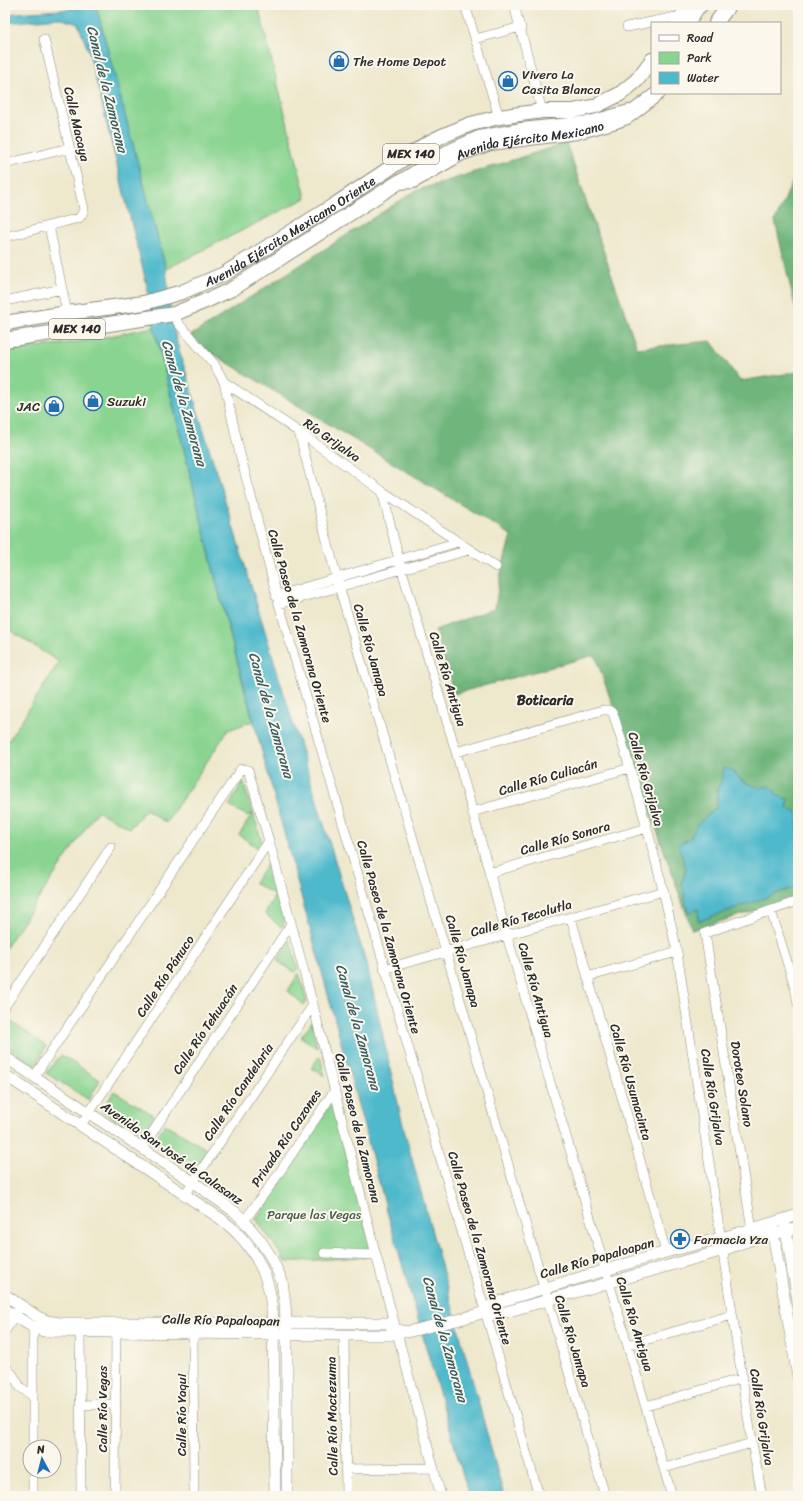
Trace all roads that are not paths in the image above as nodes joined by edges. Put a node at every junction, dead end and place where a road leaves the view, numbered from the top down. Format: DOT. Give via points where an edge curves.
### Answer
graph roads {
  1 [pos="465,5"];
  2 [pos="514,5"];
  3 [pos="687,5"];
  4 [pos="701,5"];
  5 [pos="722,5"];
  6 [pos="729,5"];
  7 [pos="678,18"];
  8 [pos="655,22"];
  9 [pos="711,22"];
  10 [pos="717,22"];
  11 [pos="651,23"];
  12 [pos="521,27"];
  13 [pos="627,27"];
  14 [pos="44,39"];
  15 [pos="475,39"];
  16 [pos="651,61"];
  17 [pos="651,93"];
  18 [pos="657,94"];
  19 [pos="542,112"];
  20 [pos="499,117"];
  21 [pos="69,148"];
  22 [pos="5,164"];
  23 [pos="399,182"];
  24 [pos="48,226"];
  25 [pos="5,237"];
  26 [pos="62,289"];
  27 [pos="5,301"];
  28 [pos="67,313"];
  29 [pos="173,314"];
  30 [pos="5,323"];
  31 [pos="5,340"];
  32 [pos="224,382"];
  33 [pos="299,432"];
  34 [pos="382,490"];
  35 [pos="458,542"];
  36 [pos="469,550"];
  37 [pos="399,560"];
  38 [pos="496,567"];
  39 [pos="402,570"];
  40 [pos="338,583"];
  41 [pos="277,600"];
  42 [pos="456,752"];
  43 [pos="630,768"];
  44 [pos="472,812"];
  45 [pos="647,828"];
  46 [pos="269,841"];
  47 [pos="111,846"];
  48 [pos="489,873"];
  49 [pos="664,891"];
  50 [pos="798,901"];
  51 [pos="771,911"];
  52 [pos="571,918"];
  53 [pos="291,924"];
  54 [pos="507,936"];
  55 [pos="677,952"];
  56 [pos="447,953"];
  57 [pos="384,969"];
  58 [pos="587,977"];
  59 [pos="798,1004"];
  60 [pos="313,1005"];
  61 [pos="5,1006"];
  62 [pos="5,1057"];
  63 [pos="5,1075"];
  64 [pos="34,1077"];
  65 [pos="335,1090"];
  66 [pos="90,1114"];
  67 [pos="81,1125"];
  68 [pos="142,1148"];
  69 [pos="193,1182"];
  70 [pos="185,1194"];
  71 [pos="798,1215"];
  72 [pos="784,1219"];
  73 [pos="244,1221"];
  74 [pos="772,1228"];
  75 [pos="798,1228"];
  76 [pos="786,1231"];
  77 [pos="749,1235"];
  78 [pos="730,1239"];
  79 [pos="724,1250"];
  80 [pos="666,1252"];
  81 [pos="324,1253"];
  82 [pos="376,1255"];
  83 [pos="605,1271"];
  84 [pos="608,1283"];
  85 [pos="544,1288"];
  86 [pos="5,1295"];
  87 [pos="798,1298"];
  88 [pos="784,1300"];
  89 [pos="548,1301"];
  90 [pos="21,1306"];
  91 [pos="5,1310"];
  92 [pos="485,1312"];
  93 [pos="732,1315"];
  94 [pos="15,1317"];
  95 [pos="273,1322"];
  96 [pos="286,1322"];
  97 [pos="46,1326"];
  98 [pos="32,1327"];
  99 [pos="80,1328"];
  100 [pos="116,1328"];
  101 [pos="396,1330"];
  102 [pos="5,1331"];
  103 [pos="193,1334"];
  104 [pos="274,1335"];
  105 [pos="287,1335"];
  106 [pos="344,1335"];
  107 [pos="628,1345"];
  108 [pos="5,1367"];
  109 [pos="798,1377"];
  110 [pos="743,1378"];
  111 [pos="33,1396"];
  112 [pos="115,1404"];
  113 [pos="80,1405"];
  114 [pos="646,1406"];
  115 [pos="33,1439"];
  116 [pos="752,1442"];
  117 [pos="434,1468"];
  118 [pos="664,1468"];
  119 [pos="345,1469"];
  120 [pos="32,1479"];
  121 [pos="32,1496"];
  122 [pos="81,1496"];
  123 [pos="115,1496"];
  124 [pos="194,1496"];
  125 [pos="275,1496"];
  126 [pos="287,1496"];
  127 [pos="346,1496"];
  128 [pos="441,1496"];
  129 [pos="539,1496"];
  130 [pos="605,1496"];
  131 [pos="672,1496"];
  132 [pos="762,1496"];
  1 -- 15 [label="street"];
  2 -- 12 [label="street"];
  3 -- 7 [label="main road"];
  4 -- 7 [label="main road"];
  5 -- 9 [label="main road"];
  6 -- 10 [label="main road"];
  7 -- 8 [label="street"];
  11 -- 13 [label="street"];
  12 -- 15 [label="street"];
  12 -- 19 [label="street"];
  14 -- 21 [label="street, Calle Macaya"];
  15 -- 20 [label="street"];
  16 -- 19 [label="main road, Avenida Ejército Mexicano Oriente / MEX 140" via="637,80 620,94 596,106 572,111"];
  17 -- 23 [label="main road, MEX 140" via="628,111 590,122 521,129 479,138 446,152"];
  18 -- 23 [label="main road, Avenida Ejército Mexicano / MEX 140" via="627,117 616,121 577,132 490,143 460,154 413,181"];
  19 -- 20 [label="main road, Avenida Ejército Mexicano Oriente / MEX 140"];
  20 -- 28 [label="main road, Avenida Ejército Mexicano Oriente / MEX 140" via="470,124 426,144 224,274 182,292 144,303"];
  21 -- 22 [label="street"];
  21 -- 24 [label="street, Calle Macaya" via="84,209 79,218"];
  23 -- 29 [label="main road, MEX 140" via="232,289"];
  24 -- 25 [label="street"];
  24 -- 26 [label="street"];
  26 -- 27 [label="street"];
  26 -- 28 [label="street"];
  28 -- 30 [label="main road, MEX 140"];
  29 -- 31 [label="main road, MEX 140"];
  29 -- 32 [label="street, Río Grijalva" via="214,364"];
  32 -- 33 [label="street, Río Grijalva"];
  32 -- 41 [label="street, Calle Paseo de la Zamorana Oriente"];
  33 -- 34 [label="street, Río Grijalva"];
  33 -- 40 [label="street, Calle Río Jamapa"];
  34 -- 35 [label="street, Río Grijalva"];
  34 -- 37 [label="street, Calle Río Antigua"];
  35 -- 36 [label="street, Río Grijalva"];
  35 -- 37 [label="street"];
  36 -- 38 [label="street, Río Grijalva"];
  36 -- 39 [label="street"];
  37 -- 39 [label="street, Calle Río Antigua"];
  37 -- 40 [label="street"];
  39 -- 40 [label="street"];
  39 -- 42 [label="street, Calle Río Antigua"];
  40 -- 41 [label="street"];
  40 -- 56 [label="street, Calle Río Jamapa"];
  41 -- 57 [label="street, Calle Paseo de la Zamorana Oriente"];
  42 -- 43 [label="street, Calle Río Grijalva" via="609,710 613,713"];
  42 -- 44 [label="street, Calle Río Antigua"];
  43 -- 44 [label="street, Calle Río Culiacán"];
  43 -- 45 [label="street, Calle Río Grijalva"];
  44 -- 48 [label="street, Calle Río Antigua"];
  45 -- 48 [label="street, Calle Río Sonora"];
  45 -- 49 [label="street, Calle Río Grijalva"];
  46 -- 53 [label="street, Calle Paseo de la Zamorana"];
  46 -- 64 [label="street, Calle Paseo de la Zamorana" via="250,775 248,770 242,769"];
  46 -- 66 [label="street, Calle Río Pánuco"];
  47 -- 61 [label="street"];
  48 -- 54 [label="street, Calle Río Antigua"];
  49 -- 52 [label="street, Calle Río Tecolutla"];
  49 -- 55 [label="street, Calle Río Grijalva"];
  50 -- 51 [label="street"];
  51 -- 59 [label="street"];
  51 -- 77 [label="street, Doroteo Solano" via="705,933"];
  52 -- 54 [label="street, Calle Río Tecolutla"];
  52 -- 58 [label="street, Calle Río Usumacinta"];
  53 -- 60 [label="street, Calle Paseo de la Zamorana"];
  53 -- 68 [label="street, Calle Río Tehuacán"];
  54 -- 56 [label="street, Calle Río Tecolutla"];
  54 -- 83 [label="street, Calle Río Antigua"];
  55 -- 58 [label="street"];
  55 -- 78 [label="street, Calle Río Grijalva"];
  56 -- 57 [label="street, Calle Río Tecolutla"];
  56 -- 85 [label="street, Calle Río Jamapa"];
  57 -- 92 [label="street, Calle Paseo de la Zamorana Oriente"];
  58 -- 80 [label="street, Calle Río Usumacinta"];
  60 -- 65 [label="street, Calle Paseo de la Zamorana"];
  60 -- 69 [label="street, Calle Río Candelaria"];
  62 -- 64 [label="street, Avenida San José de Calasanz"];
  63 -- 67 [label="street, Avenida San José de Calasanz"];
  64 -- 66 [label="street, Avenida San José de Calasanz"];
  65 -- 73 [label="street, Privada Río Cazones"];
  65 -- 82 [label="street, Calle Paseo de la Zamorana"];
  66 -- 67 [label="street, Calle Río Pánuco"];
  66 -- 68 [label="street, Avenida San José de Calasanz"];
  67 -- 70 [label="street, Avenida San José de Calasanz"];
  68 -- 69 [label="street, Avenida San José de Calasanz"];
  69 -- 70 [label="street, Calle Río Candelaria"];
  69 -- 73 [label="street, Avenida San José de Calasanz"];
  70 -- 95 [label="street, Avenida San José de Calasanz" via="231,1226 251,1250 267,1281"];
  71 -- 72 [label="street"];
  72 -- 74 [label="street"];
  72 -- 76 [label="street"];
  73 -- 96 [label="street, Avenida San José de Calasanz" via="260,1240 277,1270 284,1290"];
  74 -- 76 [label="street"];
  74 -- 77 [label="street"];
  74 -- 88 [label="street"];
  75 -- 76 [label="street"];
  76 -- 87 [label="street"];
  77 -- 78 [label="street"];
  78 -- 79 [label="street, Calle Río Papaloapan"];
  78 -- 80 [label="street, Calle Río Papaloapan"];
  79 -- 84 [label="street, Calle Río Papaloapan"];
  79 -- 93 [label="street, Calle Río Grijalva"];
  80 -- 83 [label="street, Calle Río Papaloapan"];
  81 -- 82 [label="street"];
  82 -- 101 [label="street, Calle Paseo de la Zamorana"];
  83 -- 84 [label="street, Calle Río Antigua"];
  83 -- 85 [label="street, Calle Río Papaloapan"];
  84 -- 89 [label="street, Calle Río Papaloapan"];
  84 -- 107 [label="street, Calle Río Antigua"];
  85 -- 89 [label="street, Calle Río Jamapa"];
  85 -- 92 [label="street, Calle Río Papaloapan" via="492,1304"];
  86 -- 90 [label="street"];
  87 -- 88 [label="street"];
  88 -- 109 [label="street"];
  89 -- 92 [label="street, Calle Río Papaloapan" via="495,1315"];
  89 -- 130 [label="street, Calle Río Jamapa"];
  90 -- 94 [label="street"];
  90 -- 97 [label="street"];
  91 -- 94 [label="street"];
  92 -- 101 [label="street, Calle Río Papaloapan" via="419,1330"];
  92 -- 129 [label="street, Calle Paseo de la Zamorana Oriente"];
  93 -- 107 [label="street"];
  93 -- 110 [label="street, Calle Río Grijalva"];
  94 -- 98 [label="street"];
  94 -- 102 [label="street"];
  95 -- 96 [label="street, Calle Río Papaloapan"];
  95 -- 100 [label="street, Calle Río Papaloapan"];
  95 -- 104 [label="street, Avenida San José de Calasanz"];
  96 -- 101 [label="street, Calle Río Papaloapan" via="388,1323"];
  96 -- 105 [label="street, Avenida San José de Calasanz"];
  97 -- 98 [label="street"];
  97 -- 99 [label="street, Calle Río Papaloapan" via="60,1323"];
  98 -- 111 [label="street"];
  99 -- 100 [label="street, Calle Río Papaloapan"];
  99 -- 113 [label="street"];
  100 -- 103 [label="street, Calle Río Papaloapan"];
  100 -- 112 [label="street, Calle Río Vegas"];
  101 -- 106 [label="street, Calle Río Papaloapan" via="390,1335"];
  101 -- 117 [label="street, Calle Paseo de la Zamorana"];
  103 -- 104 [label="street, Calle Río Papaloapan"];
  103 -- 124 [label="street, Calle Río Yaqui"];
  104 -- 105 [label="street, Calle Río Papaloapan"];
  104 -- 125 [label="street, Avenida San José de Calasanz"];
  105 -- 106 [label="street, Calle Río Papaloapan"];
  105 -- 126 [label="street, Avenida San José de Calasanz"];
  106 -- 119 [label="street, Calle Río Moctezuma"];
  107 -- 114 [label="street, Calle Río Antigua"];
  108 -- 111 [label="street" via="20,1387"];
  110 -- 114 [label="street"];
  110 -- 116 [label="street, Calle Río Grijalva"];
  111 -- 115 [label="street"];
  112 -- 113 [label="street"];
  112 -- 123 [label="street, Calle Río Vegas"];
  113 -- 122 [label="street"];
  114 -- 118 [label="street, Calle Río Antigua"];
  116 -- 118 [label="street"];
  116 -- 132 [label="street, Calle Río Grijalva"];
  117 -- 119 [label="street"];
  117 -- 128 [label="street, Calle Paseo de la Zamorana"];
  118 -- 131 [label="street, Calle Río Antigua"];
  119 -- 127 [label="street, Calle Río Moctezuma"];
  120 -- 121 [label="street"];
}
